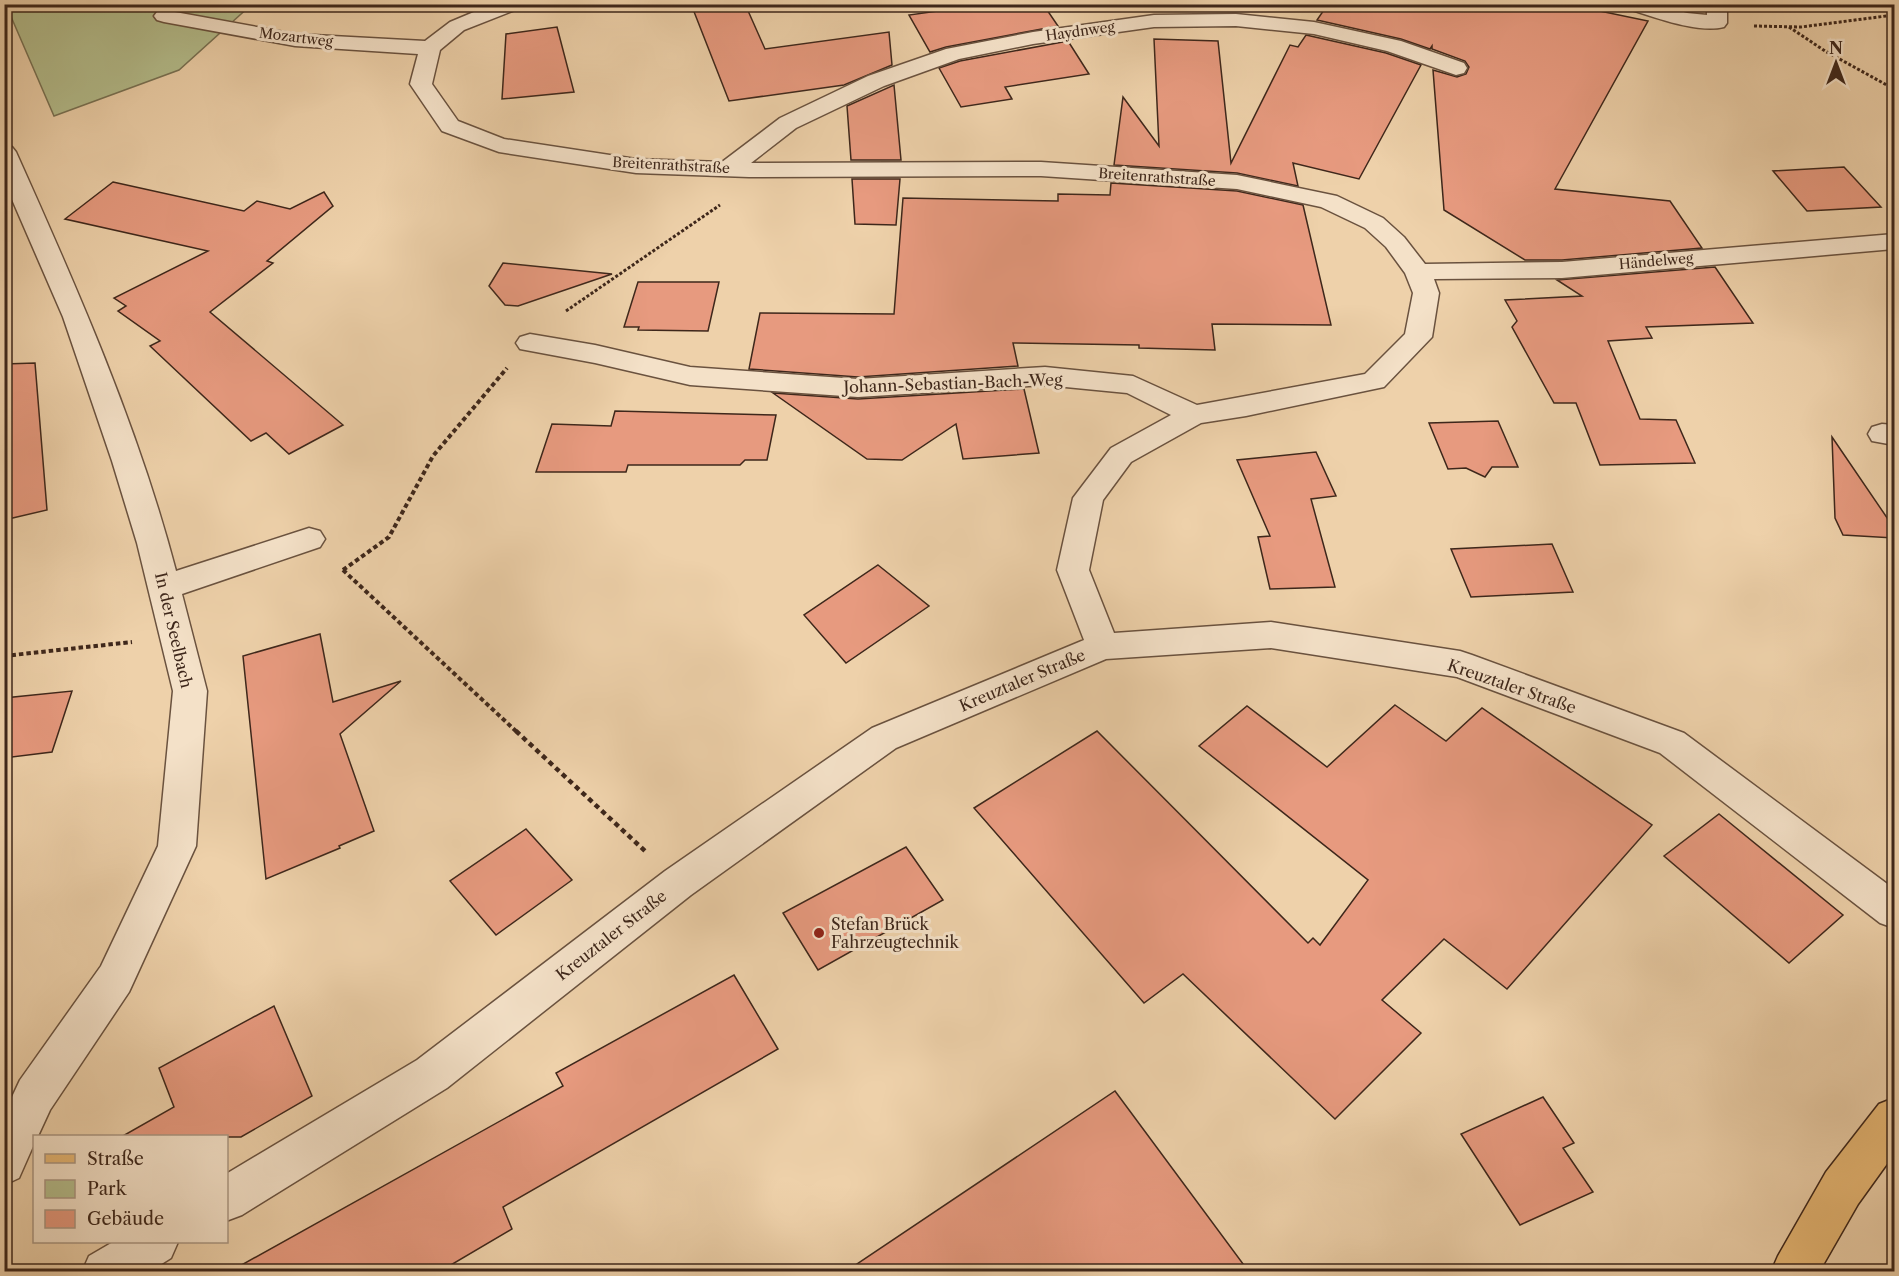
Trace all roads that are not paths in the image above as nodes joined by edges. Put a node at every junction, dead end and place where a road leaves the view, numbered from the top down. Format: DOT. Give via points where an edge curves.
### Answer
graph roads {
  1 [pos="513,4"];
  2 [pos="1632,4"];
  3 [pos="1717,14"];
  4 [pos="164,16"];
  5 [pos="430,48"];
  6 [pos="1456,68"];
  7 [pos="4,152"];
  8 [pos="728,169"];
  9 [pos="1894,241"];
  10 [pos="1418,272"];
  11 [pos="530,343"];
  12 [pos="1194,415"];
  13 [pos="309,539"];
  14 [pos="165,587"];
  15 [pos="1103,646"];
  16 [pos="1894,911"];
  17 [pos="1894,1119"];
  18 [pos="4,1163"];
  19 [pos="228,1197"];
  20 [pos="153,1243"];
  21 [pos="105,1272"];
  22 [pos="1794,1272"];
  1 -- 5 [label="street" via="458,26"];
  2 -- 3 [label="street" via="1685,19"];
  4 -- 5 [label="street, Mozartweg" via="295,40"];
  5 -- 8 [label="street, Breitenrathstraße" via="421,84 450,126 499,145 559,155 636,166"];
  6 -- 8 [label="street, Haydnweg" via="1393,45 1314,28 1236,20 1121,25 954,54 876,81 788,123"];
  7 -- 14 [label="street, In der Seelbach" via="76,316 127,461"];
  8 -- 10 [label="street, Breitenrathstraße" via="1041,169 1237,182 1328,201 1374,223"];
  9 -- 10 [label="street, Händelweg" via="1562,270"];
  10 -- 12 [label="street, Breitenrathstraße" via="1426,293 1418,336 1374,381"];
  11 -- 12 [label="street, Johann-Sebastian-Bach-Weg" via="690,376 858,388 1045,376 1133,385"];
  12 -- 15 [label="street, Breitenrathstraße" via="1121,455 1088,498 1074,570"];
  13 -- 14 [label="street"];
  14 -- 18 [label="street, In der Seelbach" via="190,691 177,846 115,979 35,1095"];
  15 -- 16 [label="street, Kreuztaler Straße" via="1271,635 1460,664 1672,742"];
  15 -- 19 [label="street, Kreuztaler Straße" via="884,738 678,883 432,1074"];
  17 -- 22 [label="main road" via="1842,1188"];
  20 -- 21 [label="street"];
}
